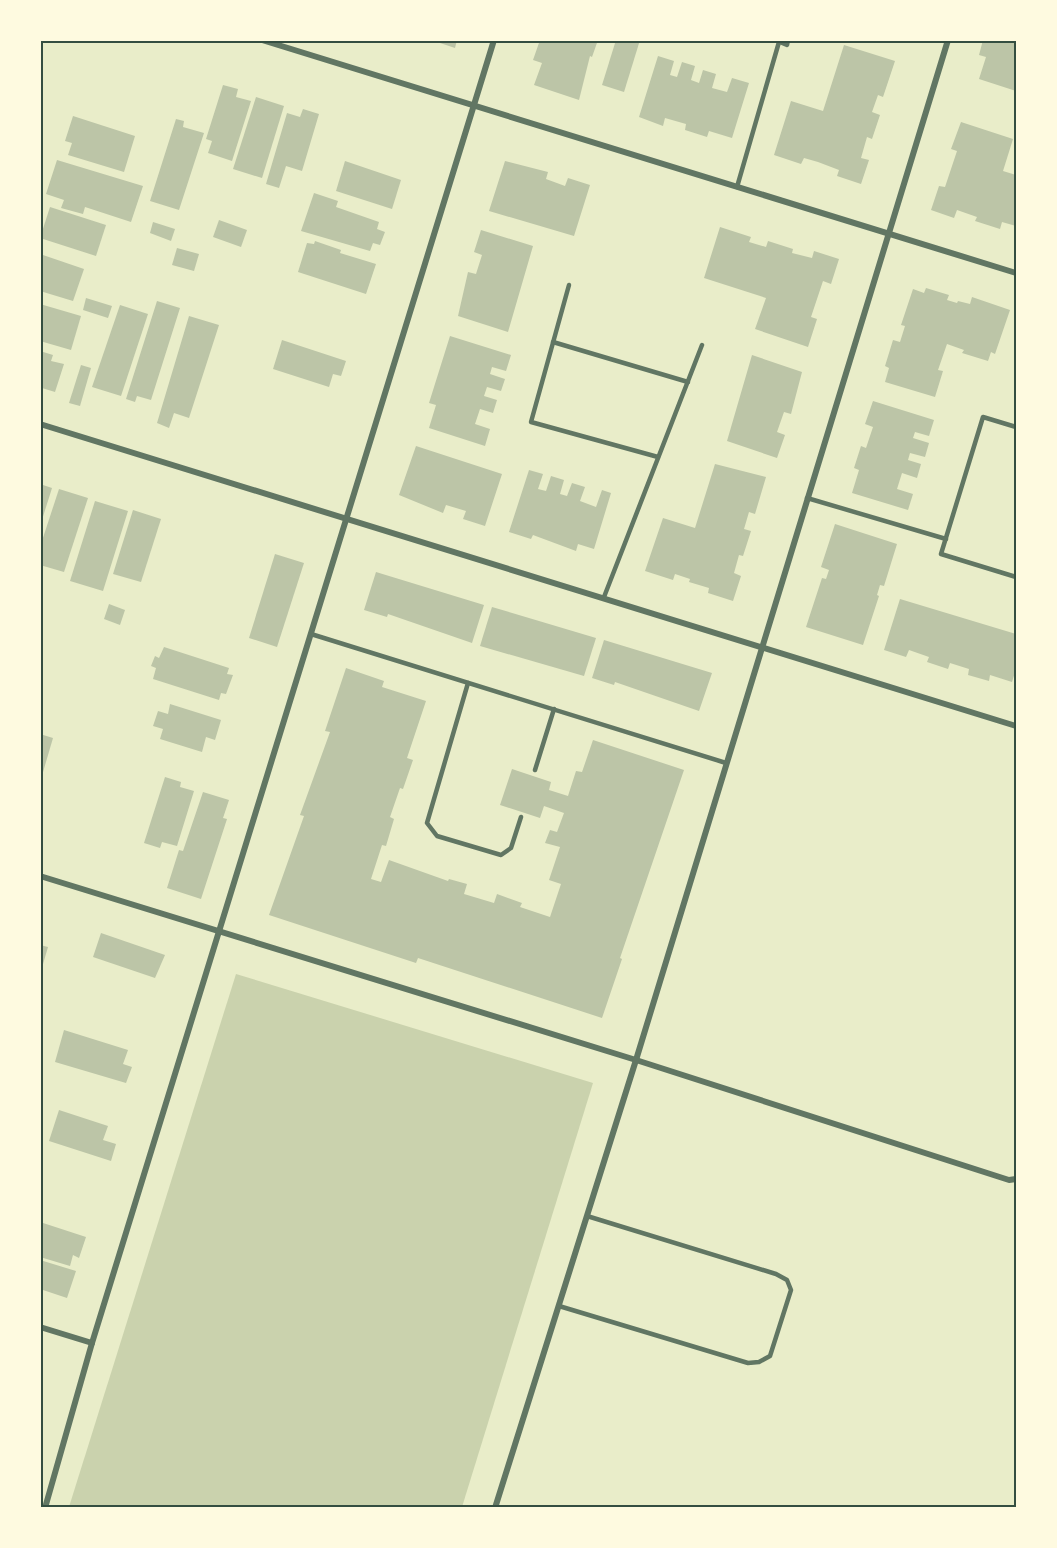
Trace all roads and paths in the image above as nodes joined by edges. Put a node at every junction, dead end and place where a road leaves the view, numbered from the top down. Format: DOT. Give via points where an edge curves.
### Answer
graph roads {
  1 [pos="262,40"];
  2 [pos="494,40"];
  3 [pos="788,40"];
  4 [pos="948,40"];
  5 [pos="777,41"];
  6 [pos="474,105"];
  7 [pos="737,187"];
  8 [pos="889,234"];
  9 [pos="1017,273"];
  10 [pos="569,285"];
  11 [pos="553,342"];
  12 [pos="702,345"];
  13 [pos="688,382"];
  14 [pos="40,424"];
  15 [pos="1017,427"];
  16 [pos="658,457"];
  17 [pos="807,498"];
  18 [pos="347,518"];
  19 [pos="946,539"];
  20 [pos="1017,578"];
  21 [pos="604,597"];
  22 [pos="311,634"];
  23 [pos="761,646"];
  24 [pos="468,683"];
  25 [pos="554,709"];
  26 [pos="1017,726"];
  27 [pos="726,763"];
  28 [pos="535,770"];
  29 [pos="521,817"];
  30 [pos="40,876"];
  31 [pos="220,930"];
  32 [pos="636,1060"];
  33 [pos="1017,1179"];
  34 [pos="587,1216"];
  35 [pos="559,1306"];
  36 [pos="40,1327"];
  37 [pos="92,1343"];
  38 [pos="45,1508"];
  39 [pos="495,1508"];
  1 -- 6 [label="street"];
  2 -- 6 [label="street"];
  3 -- 5 [label="lane" via="787,45"];
  4 -- 8 [label="street"];
  5 -- 7 [label="lane"];
  6 -- 7 [label="street"];
  6 -- 18 [label="street"];
  7 -- 8 [label="street"];
  8 -- 9 [label="street"];
  8 -- 17 [label="street"];
  10 -- 11 [label="lane"];
  11 -- 13 [label="lane"];
  11 -- 16 [label="lane" via="531,422"];
  12 -- 13 [label="lane"];
  13 -- 16 [label="lane"];
  14 -- 18 [label="street"];
  15 -- 19 [label="lane" via="983,417"];
  16 -- 21 [label="lane"];
  17 -- 19 [label="lane"];
  17 -- 23 [label="street"];
  18 -- 21 [label="street"];
  18 -- 22 [label="street"];
  19 -- 20 [label="lane" via="941,554"];
  21 -- 23 [label="street"];
  22 -- 24 [label="lane"];
  22 -- 31 [label="street"];
  23 -- 26 [label="street"];
  23 -- 27 [label="street"];
  24 -- 25 [label="lane"];
  24 -- 29 [label="lane" via="427,823 437,836 501,855 510,848"];
  25 -- 27 [label="lane"];
  25 -- 28 [label="lane"];
  27 -- 32 [label="street"];
  30 -- 31 [label="street"];
  31 -- 32 [label="street"];
  31 -- 37 [label="street"];
  32 -- 33 [label="street" via="1009,1180"];
  32 -- 34 [label="street"];
  34 -- 35 [label="street"];
  34 -- 35 [label="lane" via="776,1274 787,1280 791,1290 770,1356 748,1363"];
  35 -- 39 [label="street"];
  36 -- 37 [label="street"];
  37 -- 38 [label="street"];
}
